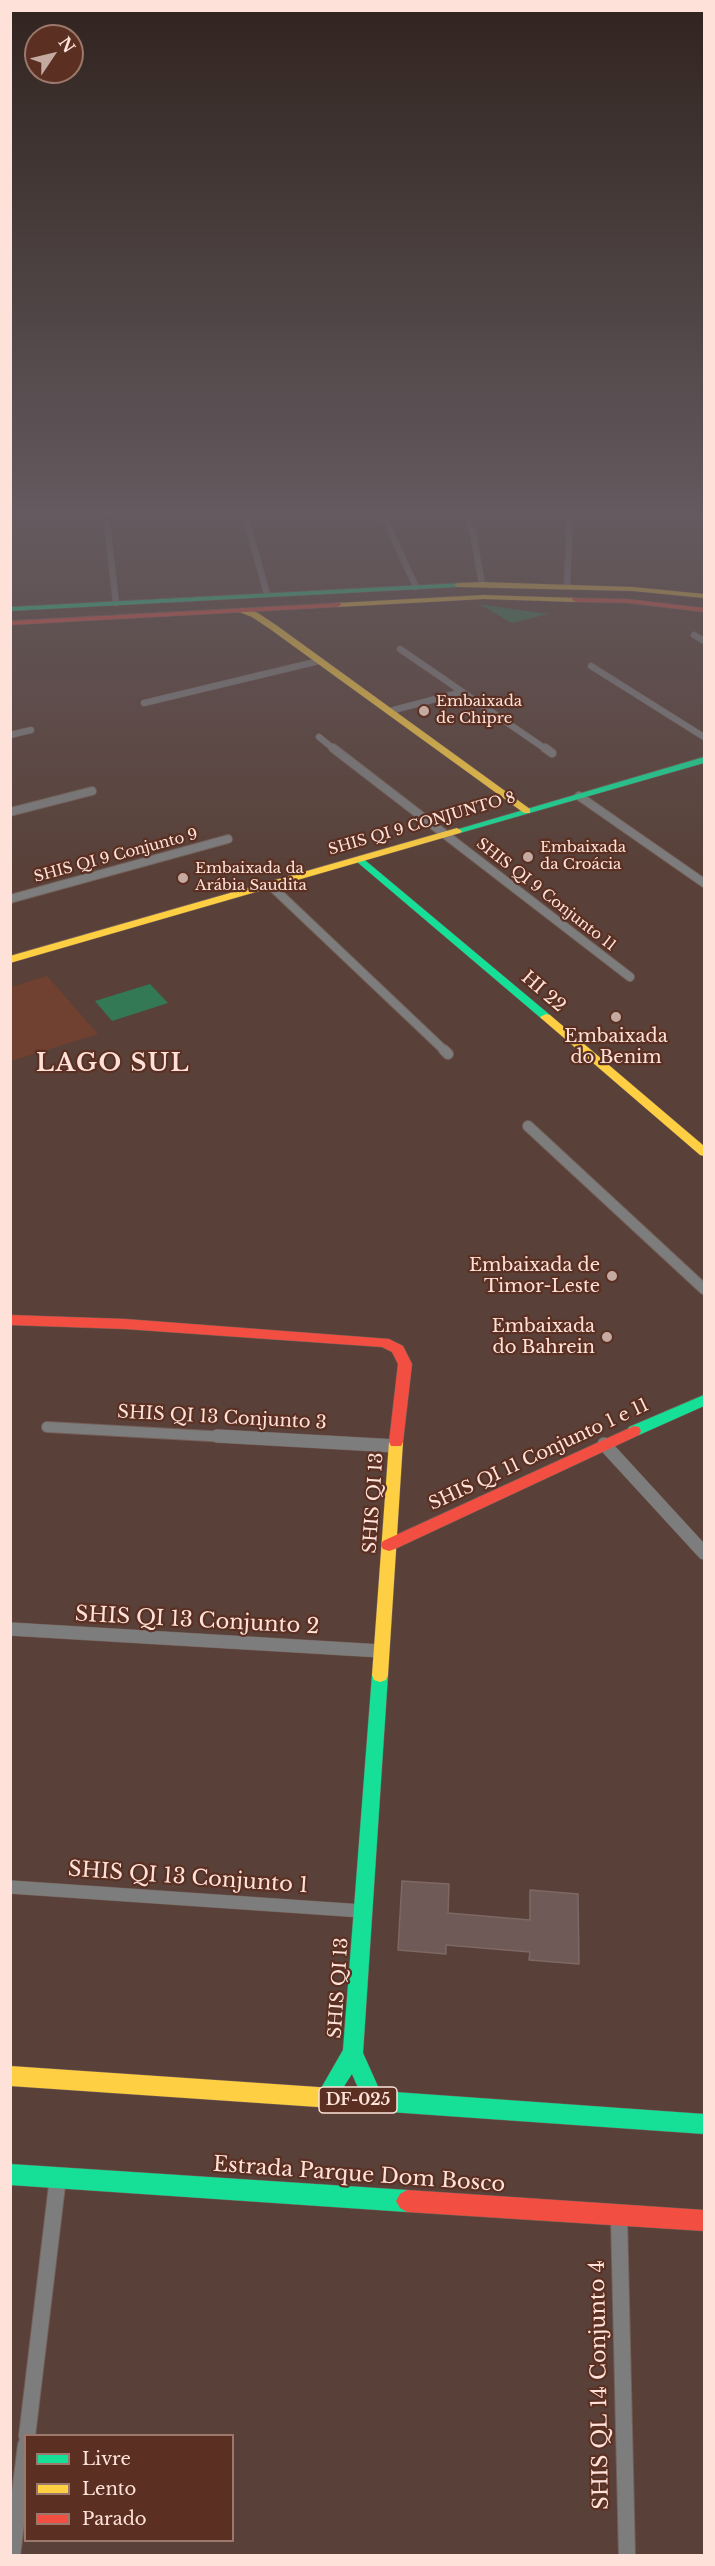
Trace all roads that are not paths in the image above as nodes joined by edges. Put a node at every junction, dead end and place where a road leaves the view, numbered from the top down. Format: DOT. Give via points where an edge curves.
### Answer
graph roads {
  1 [pos="282,633"];
  2 [pos="694,635"];
  3 [pos="705,641"];
  4 [pos="400,650"];
  5 [pos="319,661"];
  6 [pos="591,666"];
  7 [pos="462,692"];
  8 [pos="144,703"];
  9 [pos="390,711"];
  10 [pos="31,730"];
  11 [pos="10,735"];
  12 [pos="319,737"];
  13 [pos="705,737"];
  14 [pos="552,753"];
  15 [pos="704,760"];
  16 [pos="92,791"];
  17 [pos="579,796"];
  18 [pos="527,811"];
  19 [pos="10,812"];
  20 [pos="445,834"];
  21 [pos="228,839"];
  22 [pos="360,859"];
  23 [pos="705,883"];
  24 [pos="270,885"];
  25 [pos="10,899"];
  26 [pos="10,960"];
  27 [pos="630,977"];
  28 [pos="448,1054"];
  29 [pos="528,1125"];
  30 [pos="705,1152"];
  31 [pos="705,1289"];
  32 [pos="10,1320"];
  33 [pos="705,1400"];
  34 [pos="47,1427"];
  35 [pos="604,1444"];
  36 [pos="396,1446"];
  37 [pos="389,1545"];
  38 [pos="705,1553"];
  39 [pos="10,1629"];
  40 [pos="381,1651"];
  41 [pos="10,1887"];
  42 [pos="362,1911"];
  43 [pos="353,2053"];
  44 [pos="10,2076"];
  45 [pos="326,2097"];
  46 [pos="374,2101"];
  47 [pos="705,2124"];
  48 [pos="15,2175"];
  49 [pos="58,2176"];
  50 [pos="619,2214"];
  51 [pos="705,2221"];
  52 [pos="27,2434"];
  53 [pos="24,2461"];
  54 [pos="12,2556"];
  55 [pos="627,2556"];
  1 -- 5 [label="street"];
  2 -- 3 [label="street"];
  4 -- 7 [label="street"];
  5 -- 8 [label="street"];
  5 -- 9 [label="street"];
  6 -- 13 [label="street"];
  7 -- 9 [label="street"];
  7 -- 14 [label="street"];
  9 -- 18 [label="street"];
  10 -- 11 [label="street"];
  12 -- 20 [label="street, SHIS QI 9 Conjunto 11"];
  15 -- 17 [label="street, SHIS QI 9 CONJUNTO 8"];
  16 -- 19 [label="street"];
  17 -- 18 [label="street, SHIS QI 9 CONJUNTO 8"];
  17 -- 23 [label="street"];
  18 -- 20 [label="street, SHIS QI 9 CONJUNTO 8"];
  20 -- 22 [label="street, SHIS QI 9 CONJUNTO 8"];
  20 -- 27 [label="street, SHIS QI 9 Conjunto 11"];
  21 -- 25 [label="street, SHIS QI 9 Conjunto 9"];
  22 -- 24 [label="street, SHIS QI 9 CONJUNTO 8"];
  22 -- 30 [label="street, HI 22"];
  24 -- 26 [label="street, SHIS QI 9 CONJUNTO 8"];
  24 -- 28 [label="street"];
  29 -- 31 [label="street"];
  32 -- 36 [label="street, SHIS QI 13" via="137,1324 388,1342 398,1347 405,1364"];
  33 -- 35 [label="street, SHIS QI 11 Conjunto 1 e 11"];
  34 -- 36 [label="street, SHIS QI 13 Conjunto 3"];
  35 -- 37 [label="street, SHIS QI 11 Conjunto 1 e 11"];
  35 -- 38 [label="street"];
  36 -- 37 [label="street, SHIS QI 13"];
  37 -- 40 [label="street, SHIS QI 13"];
  39 -- 40 [label="street, SHIS QI 13 Conjunto 2"];
  40 -- 42 [label="street, SHIS QI 13"];
  41 -- 42 [label="street, SHIS QI 13 Conjunto 1"];
  42 -- 43 [label="street, SHIS QI 13"];
  43 -- 45 [label="street, SHIS QI 13"];
  43 -- 46 [label="street, SHIS QI 13"];
  44 -- 45 [label="street, DF-025"];
  45 -- 46 [label="street, DF-025"];
  46 -- 47 [label="street, DF-025"];
  48 -- 49 [label="street, Estrada Parque Dom Bosco"];
  49 -- 50 [label="street, Estrada Parque Dom Bosco"];
  49 -- 52 [label="street"];
  50 -- 51 [label="street, Estrada Parque Dom Bosco"];
  50 -- 55 [label="street, SHIS QL 14 Conjunto 4"];
  53 -- 54 [label="street"];
}
